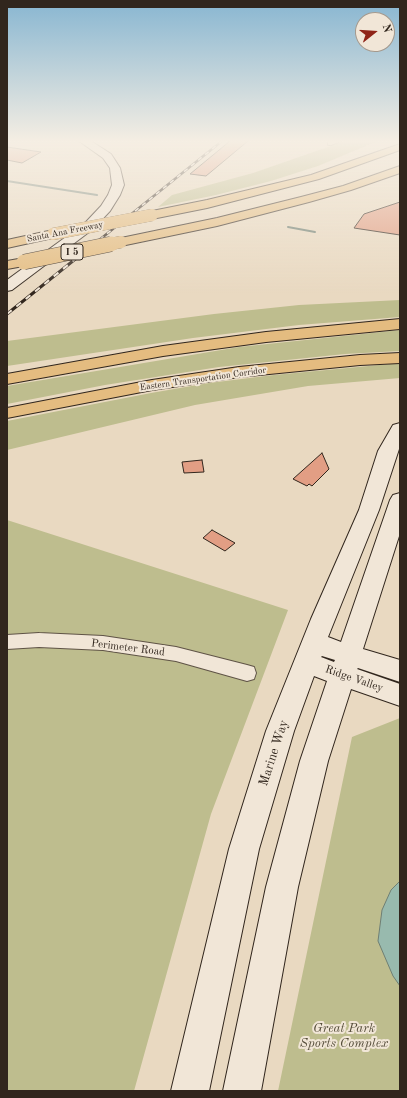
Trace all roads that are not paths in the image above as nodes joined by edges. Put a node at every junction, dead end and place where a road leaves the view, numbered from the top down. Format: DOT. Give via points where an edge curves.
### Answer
graph roads {
  1 [pos="115,192"];
  2 [pos="234,192"];
  3 [pos="251,192"];
  4 [pos="333,192"];
  5 [pos="177,210"];
  6 [pos="7,244"];
  7 [pos="7,265"];
  8 [pos="7,287"];
  9 [pos="400,324"];
  10 [pos="400,358"];
  11 [pos="43,371"];
  12 [pos="7,372"];
  13 [pos="7,379"];
  14 [pos="7,413"];
  15 [pos="400,429"];
  16 [pos="400,500"];
  17 [pos="7,642"];
  18 [pos="311,653"];
  19 [pos="346,665"];
  20 [pos="400,671"];
  21 [pos="247,674"];
  22 [pos="400,695"];
  23 [pos="190,1091"];
  24 [pos="242,1091"];
  1 -- 8 [label="main road" via="106,208 89,226"];
  2 -- 5 [label="highway"];
  3 -- 5 [label="highway, Santa Ana Freeway / I 5"];
  4 -- 7 [label="highway, Santa Ana Freeway / I 5, bridge" via="217,222"];
  5 -- 6 [label="highway, Santa Ana Freeway / I 5, bridge"];
  9 -- 11 [label="highway" via="266,337"];
  10 -- 14 [label="highway, Eastern Transportation Corridor" via="353,360 152,385"];
  11 -- 12 [label="highway"];
  11 -- 13 [label="highway"];
  15 -- 18 [label="main road, Marine Way" via="388,451 369,510"];
  16 -- 19 [label="main road"];
  17 -- 21 [label="street, Perimeter Road" via="38,640 103,643 176,654"];
  18 -- 19 [label="main road, Ridge Valley"];
  18 -- 23 [label="main road, Marine Way" via="280,731 244,849"];
  19 -- 20 [label="main road, Ridge Valley"];
  19 -- 22 [label="main road, Ridge Valley"];
  19 -- 24 [label="main road" via="314,761 282,887"];
}
